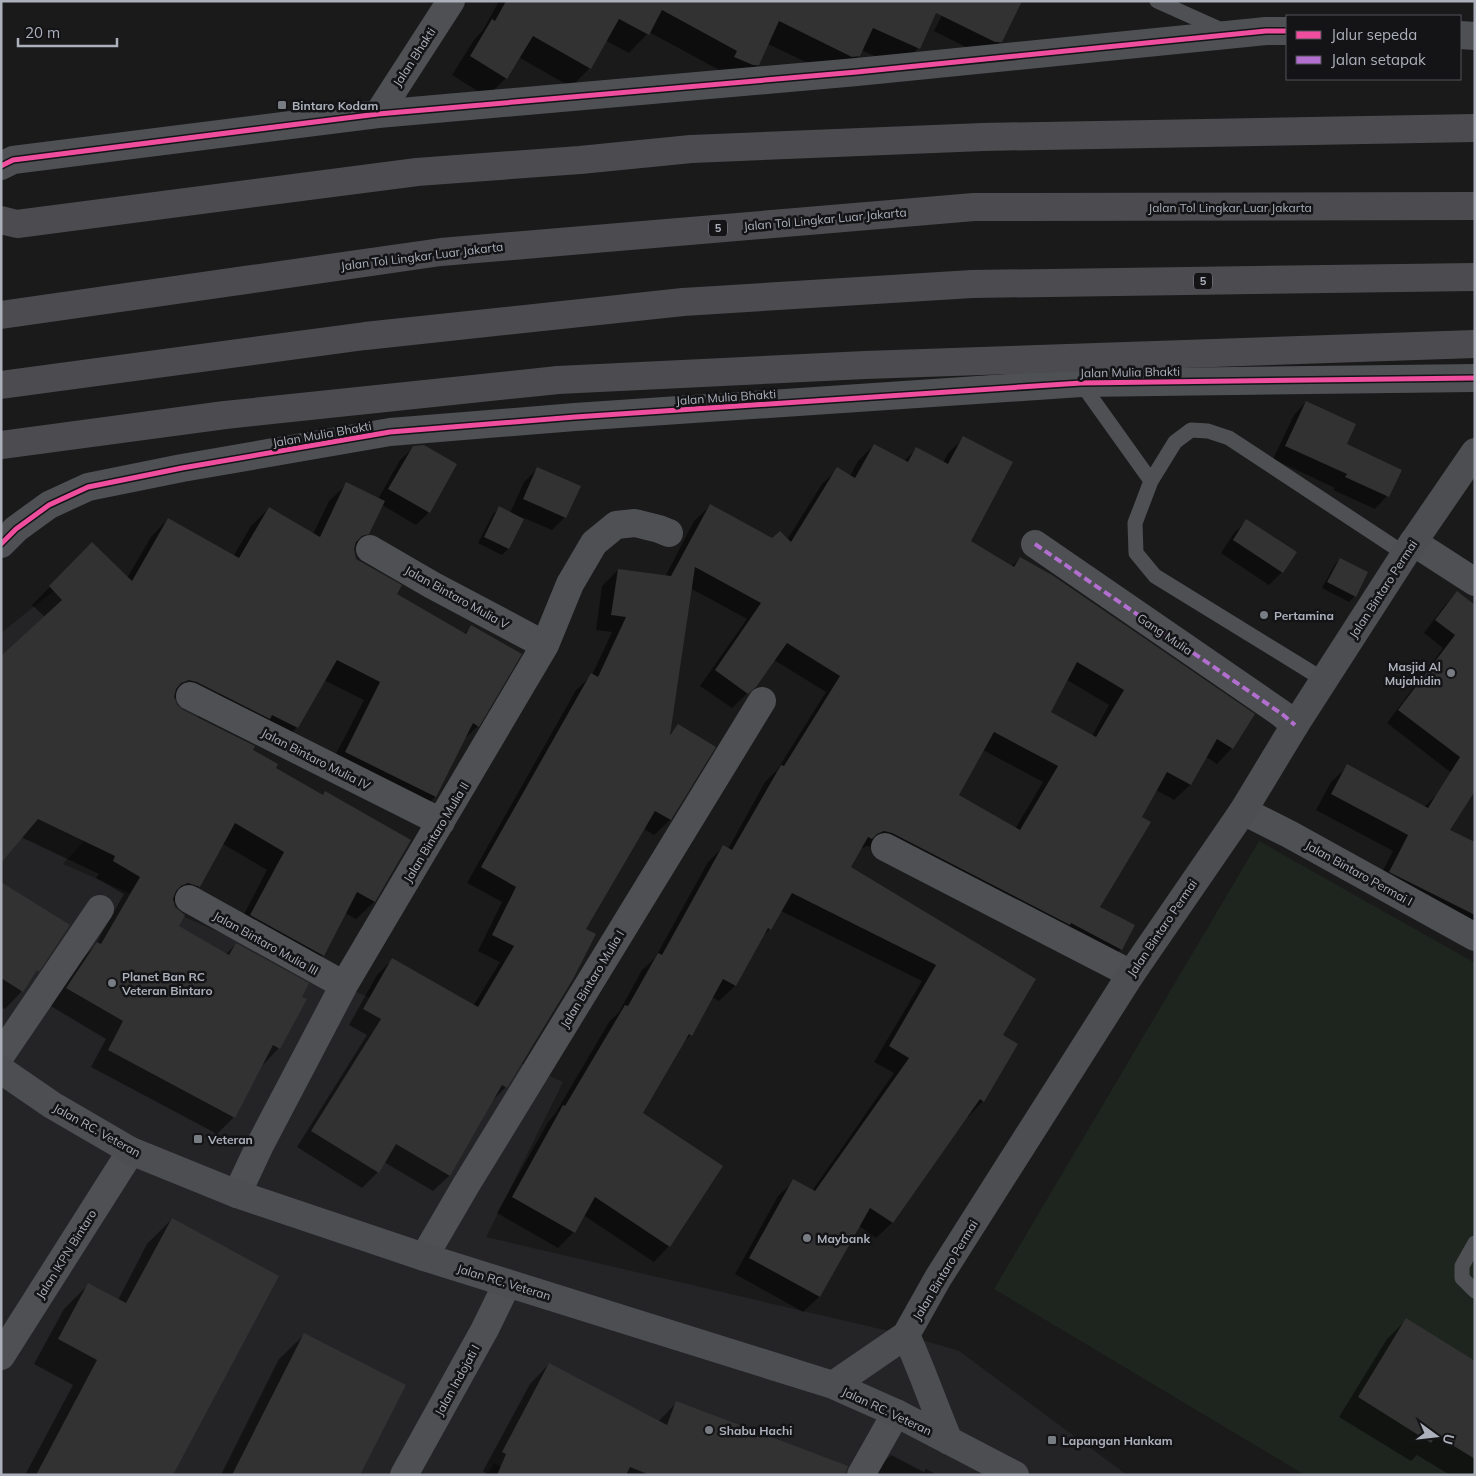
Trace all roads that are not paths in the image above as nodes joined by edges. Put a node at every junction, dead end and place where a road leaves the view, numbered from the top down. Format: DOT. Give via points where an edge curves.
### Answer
graph roads {
  1 [pos="451,1"];
  2 [pos="1157,1"];
  3 [pos="1286,31"];
  4 [pos="1233,34"];
  5 [pos="1461,35"];
  6 [pos="1475,36"];
  7 [pos="378,114"];
  8 [pos="1475,128"];
  9 [pos="1,166"];
  10 [pos="1475,206"];
  11 [pos="1,220"];
  12 [pos="1475,277"];
  13 [pos="1,315"];
  14 [pos="1475,344"];
  15 [pos="1475,378"];
  16 [pos="1081,383"];
  17 [pos="1,385"];
  18 [pos="1,445"];
  19 [pos="1475,452"];
  20 [pos="1151,481"];
  21 [pos="669,533"];
  22 [pos="1,544"];
  23 [pos="1035,544"];
  24 [pos="1409,548"];
  25 [pos="370,549"];
  26 [pos="1475,582"];
  27 [pos="545,645"];
  28 [pos="1324,680"];
  29 [pos="190,696"];
  30 [pos="762,702"];
  31 [pos="1296,724"];
  32 [pos="1242,811"];
  33 [pos="442,822"];
  34 [pos="885,847"];
  35 [pos="189,899"];
  36 [pos="100,909"];
  37 [pos="1475,937"];
  38 [pos="1131,974"];
  39 [pos="344,985"];
  40 [pos="1,1055"];
  41 [pos="1,1070"];
  42 [pos="131,1151"];
  43 [pos="237,1194"];
  44 [pos="1475,1243"];
  45 [pos="424,1257"];
  46 [pos="507,1284"];
  47 [pos="1475,1292"];
  48 [pos="906,1335"];
  49 [pos="1,1356"];
  50 [pos="833,1386"];
  51 [pos="896,1413"];
  52 [pos="949,1441"];
  53 [pos="404,1475"];
  54 [pos="861,1475"];
  55 [pos="1015,1475"];
  1 -- 7 [label="street, Jalan Bhakti"];
  2 -- 4 [label="lane"];
  3 -- 4 [label="street"];
  4 -- 7 [label="street" via="857,72"];
  5 -- 6 [label="street"];
  7 -- 9 [label="street" via="13,160"];
  8 -- 11 [label="highway" via="983,137 691,149 417,172 17,224"];
  10 -- 13 [label="highway, Jalan Tol Lingkar Luar Jakarta / 5" via="974,207 441,252"];
  12 -- 17 [label="highway, 5" via="972,284 684,302 365,336"];
  14 -- 18 [label="highway" via="865,365 558,380 225,414"];
  15 -- 16 [label="street, Jalan Mulia Bhakti"];
  16 -- 20 [label="lane"];
  16 -- 22 [label="street, Jalan Mulia Bhakti" via="390,432 88,487 49,505"];
  19 -- 24 [label="main road, Jalan Bintaro Permai"];
  20 -- 24 [label="lane" via="1175,442 1192,430 1208,431 1229,438"];
  20 -- 28 [label="lane" via="1135,523 1136,553 1155,576"];
  21 -- 27 [label="street, Jalan Bintaro Mulia II" via="636,523 616,525 594,543 570,584"];
  23 -- 31 [label="street, Gang Mulia"];
  24 -- 26 [label="street"];
  24 -- 28 [label="main road, Jalan Bintaro Permai"];
  25 -- 27 [label="street, Jalan Bintaro Mulia V"];
  27 -- 33 [label="street, Jalan Bintaro Mulia II"];
  28 -- 31 [label="main road, Jalan Bintaro Permai"];
  29 -- 33 [label="street, Jalan Bintaro Mulia IV"];
  30 -- 45 [label="street, Jalan Bintaro Mulia I"];
  31 -- 32 [label="main road, Jalan Bintaro Permai"];
  32 -- 37 [label="street, Jalan Bintaro Permai I"];
  32 -- 38 [label="main road, Jalan Bintaro Permai"];
  33 -- 39 [label="street, Jalan Bintaro Mulia II"];
  34 -- 38 [label="street"];
  35 -- 39 [label="street, Jalan Bintaro Mulia III"];
  36 -- 40 [label="street"];
  38 -- 48 [label="main road, Jalan Bintaro Permai" via="938,1278"];
  39 -- 43 [label="street, Jalan Bintaro Mulia II"];
  41 -- 42 [label="main road, Jalan RC. Veteran" via="52,1105"];
  42 -- 43 [label="main road, Jalan RC. Veteran"];
  42 -- 49 [label="street, Jalan IKPN Bintaro"];
  43 -- 45 [label="main road, Jalan RC. Veteran"];
  44 -- 47 [label="lane" via="1462,1266 1462,1278"];
  45 -- 46 [label="main road, Jalan RC. Veteran"];
  46 -- 50 [label="main road, Jalan RC. Veteran"];
  46 -- 53 [label="street, Jalan Indojati I"];
  48 -- 50 [label="main road, Jalan Bintaro Permai"];
  48 -- 52 [label="main road"];
  50 -- 51 [label="main road, Jalan RC. Veteran"];
  51 -- 52 [label="main road, Jalan RC. Veteran"];
  51 -- 54 [label="street"];
  52 -- 55 [label="main road, Jalan RC. Veteran"];
}
